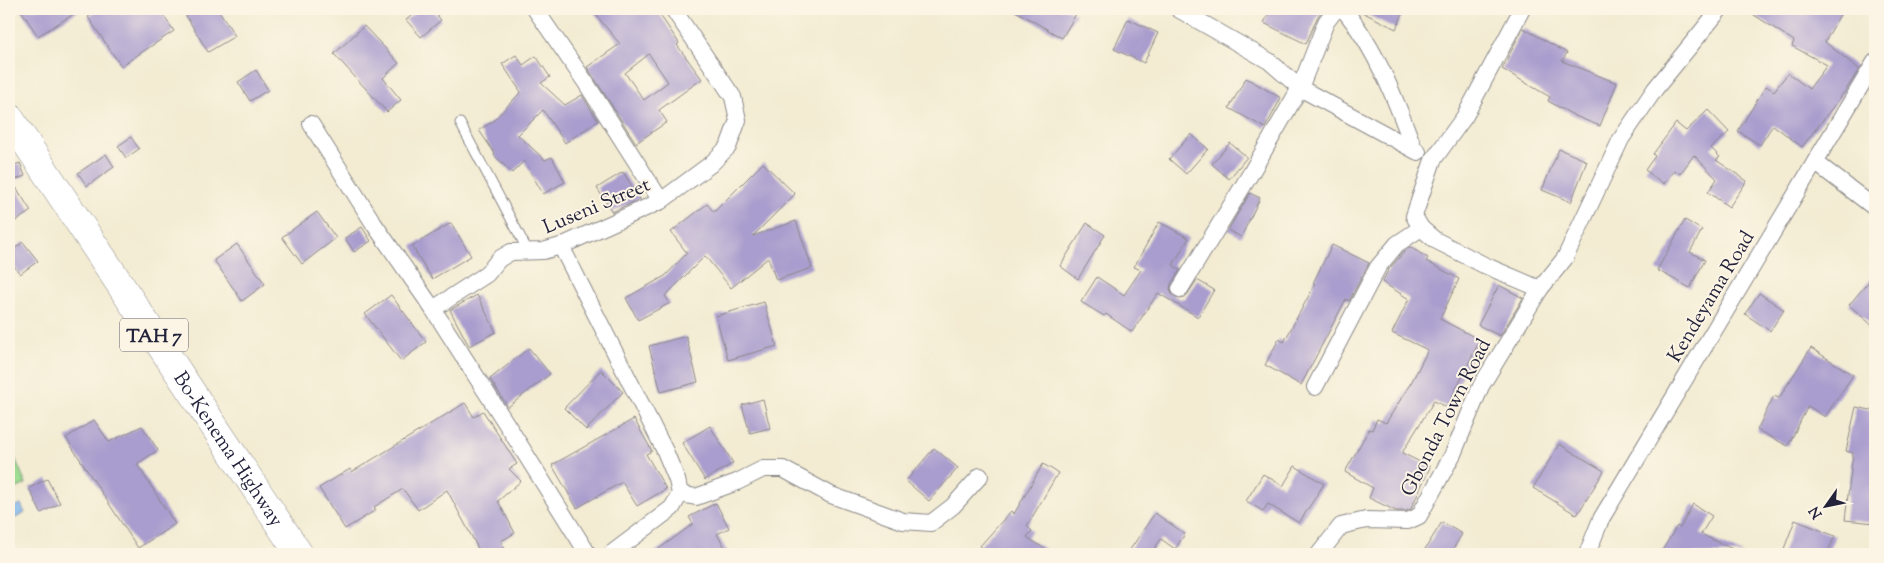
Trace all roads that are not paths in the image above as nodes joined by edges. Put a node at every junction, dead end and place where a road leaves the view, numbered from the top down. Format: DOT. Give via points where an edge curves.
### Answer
graph roads {
  1 [pos="535,9"];
  2 [pos="673,9"];
  3 [pos="1178,9"];
  4 [pos="1522,9"];
  5 [pos="1720,9"];
  6 [pos="1875,62"];
  7 [pos="1300,88"];
  8 [pos="10,122"];
  9 [pos="460,123"];
  10 [pos="311,124"];
  11 [pos="1414,149"];
  12 [pos="1433,160"];
  13 [pos="1815,162"];
  14 [pos="661,202"];
  15 [pos="1875,208"];
  16 [pos="1421,228"];
  17 [pos="561,246"];
  18 [pos="528,251"];
  19 [pos="1540,289"];
  20 [pos="1180,290"];
  21 [pos="433,310"];
  22 [pos="1315,386"];
  23 [pos="980,476"];
  24 [pos="680,494"];
  25 [pos="299,554"];
  26 [pos="588,554"];
  27 [pos="611,554"];
  28 [pos="1320,554"];
  29 [pos="1587,554"];
  1 -- 14 [label="street"];
  2 -- 14 [label="street, Luseni Street" via="733,97 738,120 728,147"];
  3 -- 7 [label="street" via="1269,61"];
  4 -- 12 [label="street" via="1465,116"];
  5 -- 19 [label="street, Gbonda Town Road" via="1655,89 1621,139 1565,258"];
  6 -- 13 [label="street, Kendeyama Road"];
  7 -- 11 [label="street"];
  7 -- 11 [label="street" via="1326,22 1336,10 1345,11 1356,24 1395,96"];
  7 -- 20 [label="street"];
  8 -- 25 [label="highway, Bo-Kenema Highway / TAH 7"];
  9 -- 18 [label="lane"];
  10 -- 21 [label="street"];
  11 -- 12 [label="street"];
  12 -- 16 [label="street" via="1414,216"];
  13 -- 15 [label="street"];
  13 -- 29 [label="street, Kendeyama Road" via="1601,519"];
  14 -- 17 [label="street, Luseni Street"];
  16 -- 19 [label="street" via="1435,240"];
  16 -- 22 [label="street" via="1396,244 1378,267"];
  17 -- 18 [label="street, Luseni Street"];
  17 -- 24 [label="street" via="665,451"];
  18 -- 21 [label="street, Luseni Street" via="511,252 498,260 487,274"];
  19 -- 28 [label="street, Gbonda Town Road" via="1481,386 1453,454 1419,516 1408,522 1366,520 1341,526"];
  21 -- 26 [label="street"];
  23 -- 24 [label="street" via="953,506 931,523 902,521 831,495 783,469 762,469 737,482 696,496"];
  24 -- 27 [label="street" via="672,508"];
}
